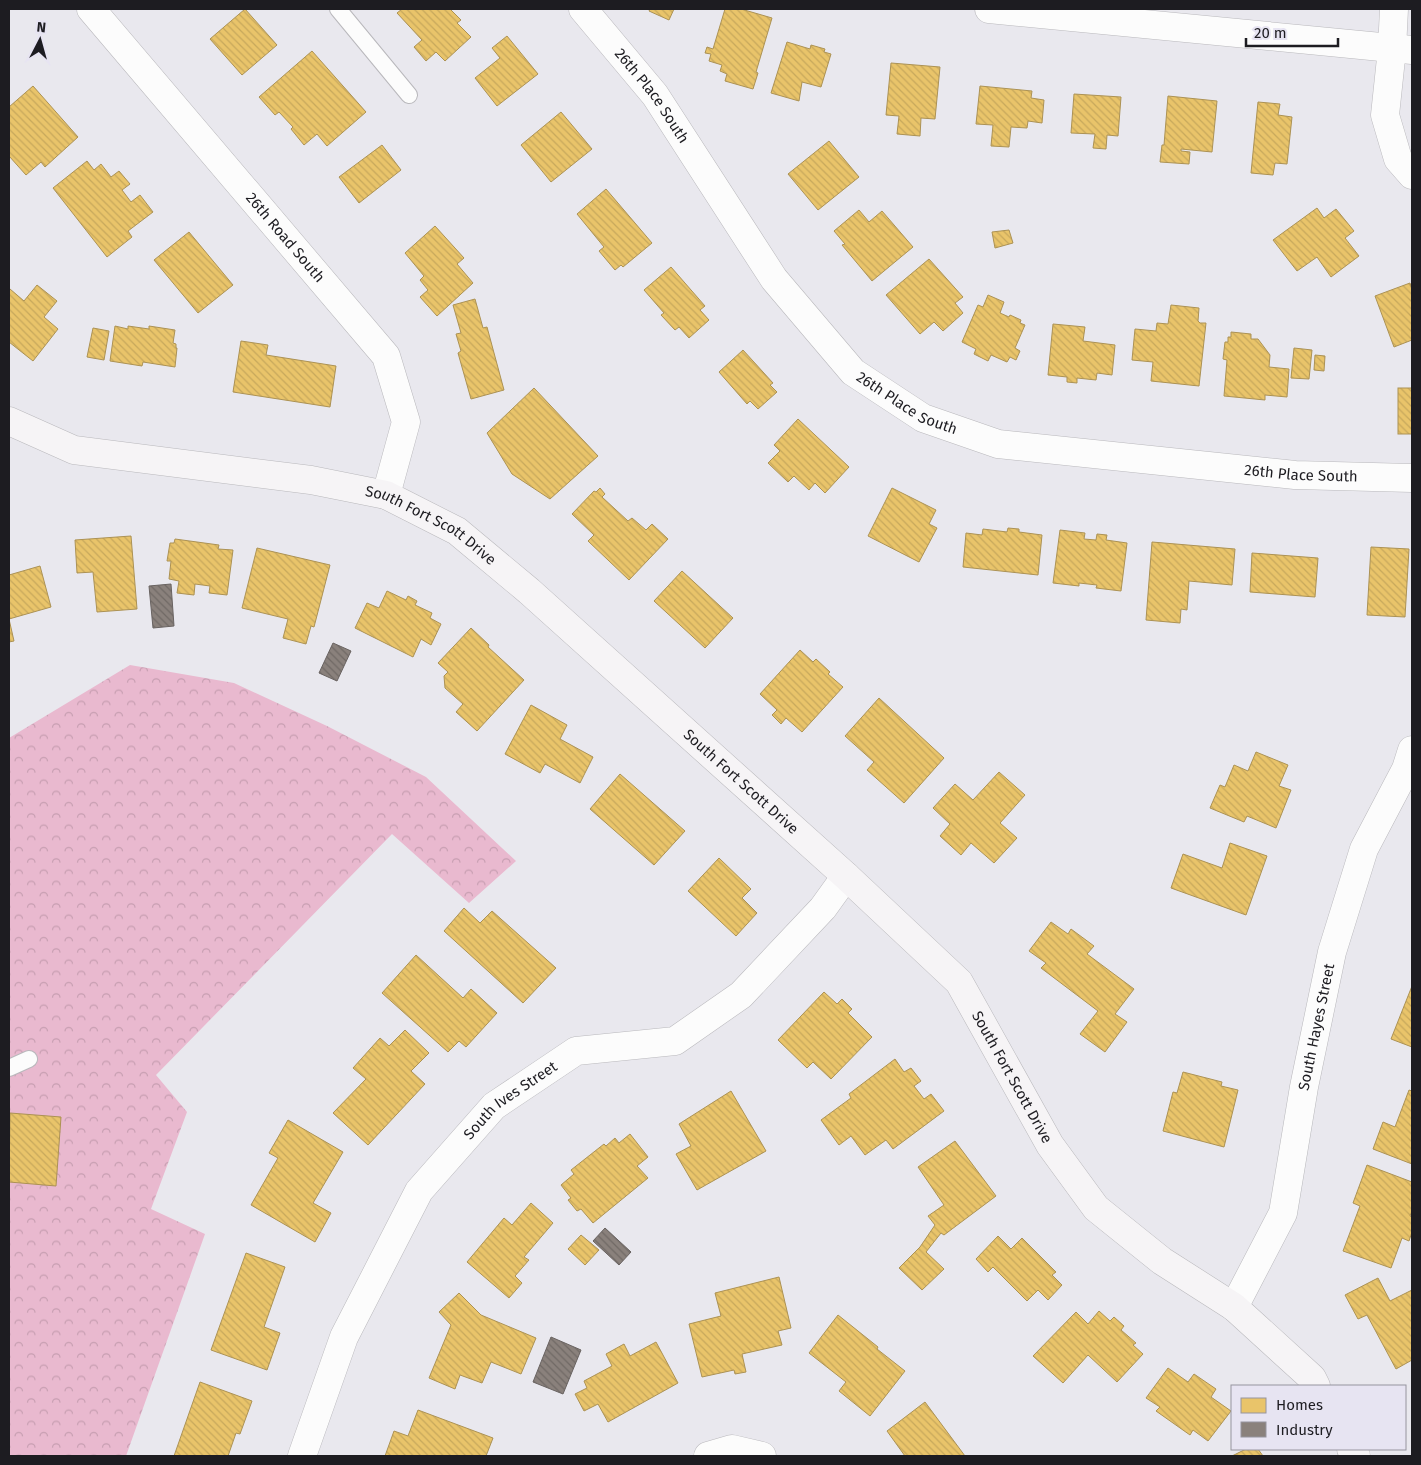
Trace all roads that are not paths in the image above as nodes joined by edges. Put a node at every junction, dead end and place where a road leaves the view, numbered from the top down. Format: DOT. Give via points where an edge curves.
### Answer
graph roads {
  1 [pos="91,9"];
  2 [pos="338,9"];
  3 [pos="583,9"];
  4 [pos="989,9"];
  5 [pos="1394,9"];
  6 [pos="1402,50"];
  7 [pos="410,95"];
  8 [pos="1412,175"];
  9 [pos="10,424"];
  10 [pos="1412,478"];
  11 [pos="386,495"];
  12 [pos="1412,750"];
  13 [pos="846,876"];
  14 [pos="29,1059"];
  15 [pos="9,1068"];
  16 [pos="1234,1307"];
  17 [pos="1316,1385"];
  18 [pos="302,1456"];
  19 [pos="708,1456"];
  20 [pos="762,1456"];
  1 -- 11 [label="street, 26th Road South" via="386,356 406,422"];
  2 -- 7 [label="lane"];
  3 -- 10 [label="street, 26th Place South" via="655,95 774,279 853,372 923,418 998,444 1295,475"];
  4 -- 6 [label="street"];
  5 -- 6 [label="street"];
  6 -- 8 [label="street" via="1385,115 1398,159"];
  9 -- 11 [label="street, South Fort Scott Drive" via="74,450 311,480"];
  11 -- 13 [label="street, South Fort Scott Drive" via="457,531 529,591"];
  12 -- 16 [label="street, South Hayes Street" via="1406,769 1364,849 1332,952 1304,1087 1283,1213"];
  13 -- 16 [label="street, South Fort Scott Drive" via="959,982 1050,1145 1096,1208 1162,1261"];
  13 -- 18 [label="street, South Ives Street" via="823,908 741,995 675,1041 576,1051 494,1106 419,1190 344,1337"];
  14 -- 15 [label="lane"];
  16 -- 17 [label="street, South Fort Scott Drive" via="1312,1378"];
  19 -- 20 [label="street" via="732,1449"];
}
